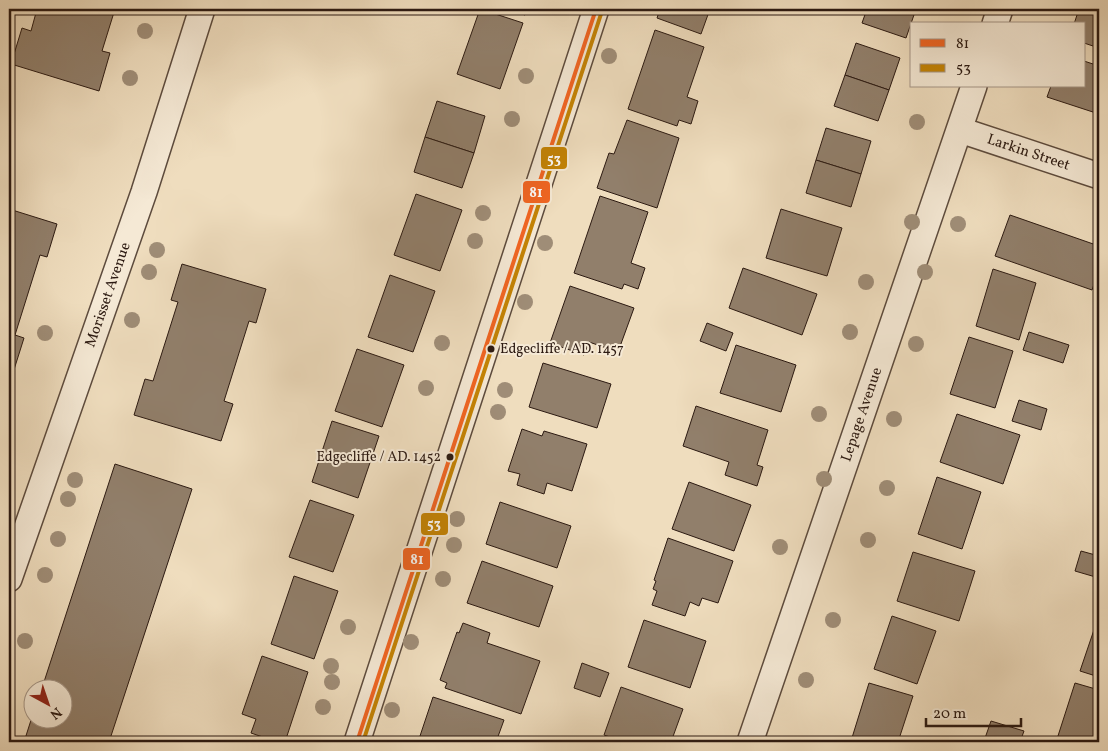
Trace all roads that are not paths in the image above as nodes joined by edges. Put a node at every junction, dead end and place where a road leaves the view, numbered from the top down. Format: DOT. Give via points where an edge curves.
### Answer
graph roads {
  1 [pos="202,9"];
  2 [pos="596,9"];
  3 [pos="1000,9"];
  4 [pos="996,22"];
  5 [pos="973,88"];
  6 [pos="960,130"];
  7 [pos="1099,176"];
  8 [pos="9,579"];
  9 [pos="357,742"];
  10 [pos="750,742"];
  1 -- 8 [label="street, Morisset Avenue" via="144,192"];
  2 -- 9 [label="street"];
  3 -- 4 [label="street"];
  5 -- 6 [label="street, Lepage Avenue"];
  6 -- 7 [label="street, Larkin Street"];
  6 -- 10 [label="street, Lepage Avenue"];
}
